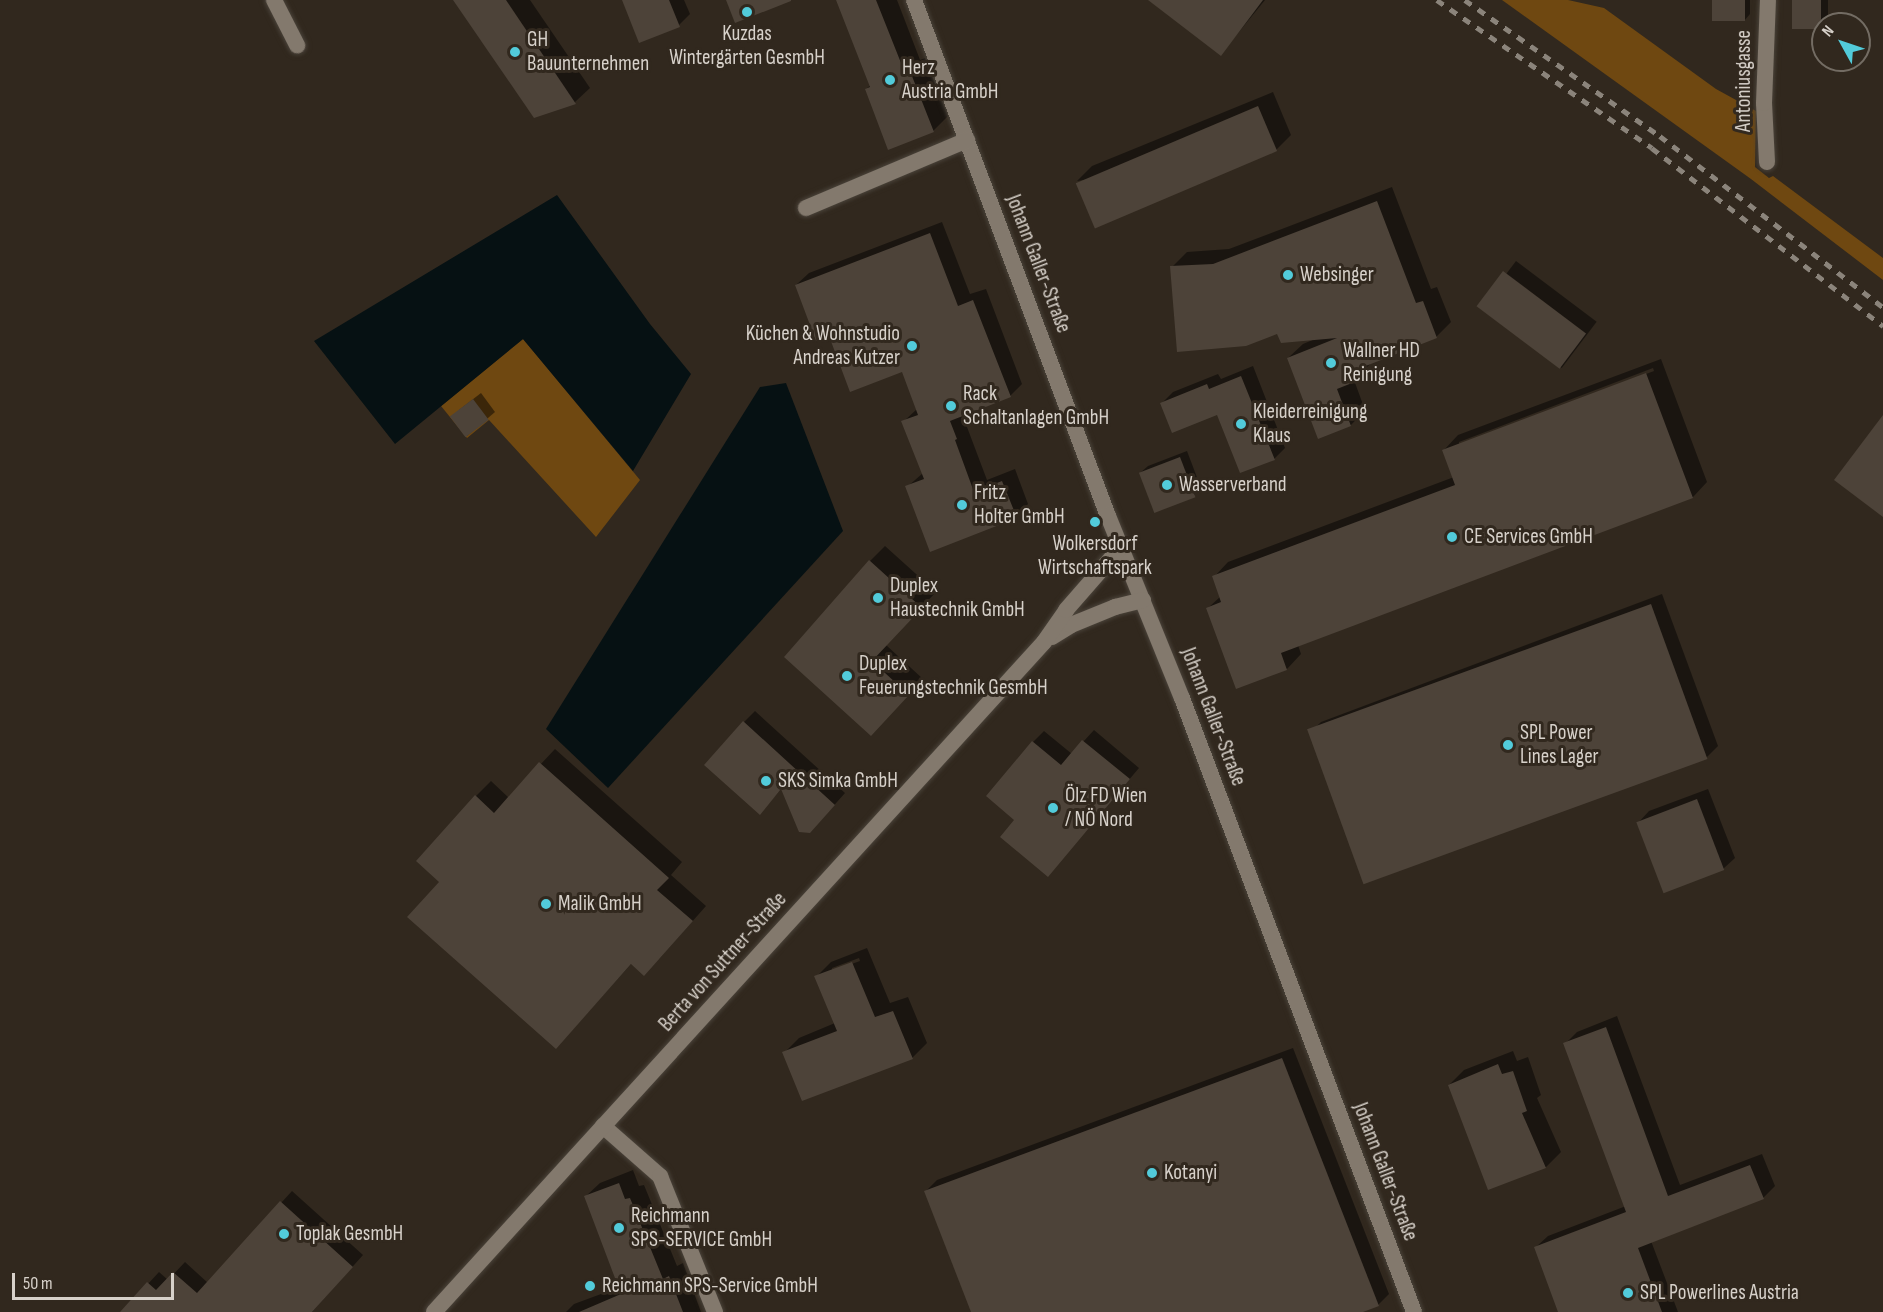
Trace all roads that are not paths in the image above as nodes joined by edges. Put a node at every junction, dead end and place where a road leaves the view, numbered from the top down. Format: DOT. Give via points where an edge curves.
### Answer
graph roads {
  1 [pos="274,0"];
  2 [pos="914,0"];
  3 [pos="1768,0"];
  4 [pos="297,45"];
  5 [pos="967,140"];
  6 [pos="1767,162"];
  7 [pos="806,208"];
  8 [pos="1120,548"];
  9 [pos="1143,600"];
  10 [pos="1044,642"];
  11 [pos="603,1126"];
  12 [pos="434,1312"];
  13 [pos="715,1312"];
  14 [pos="1414,1312"];
  1 -- 4 [label="street"];
  2 -- 5 [label="street, Johann Galler-Straße"];
  3 -- 6 [label="street, Antoniusgasse" via="1764,103"];
  5 -- 7 [label="street"];
  5 -- 8 [label="street, Johann Galler-Straße"];
  8 -- 9 [label="street, Johann Galler-Straße"];
  8 -- 10 [label="street, Berta von Suttner-Straße" via="1066,610"];
  9 -- 10 [label="street, Berta von Suttner-Straße" via="1071,624"];
  9 -- 14 [label="street, Johann Galler-Straße"];
  10 -- 11 [label="street, Berta von Suttner-Straße"];
  11 -- 12 [label="street, Berta von Suttner-Straße"];
  11 -- 13 [label="street" via="660,1176"];
}
